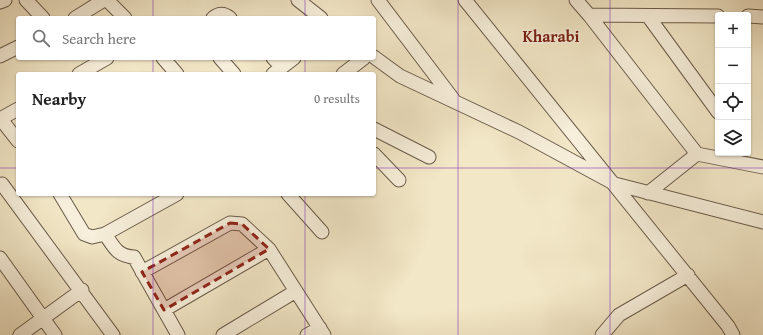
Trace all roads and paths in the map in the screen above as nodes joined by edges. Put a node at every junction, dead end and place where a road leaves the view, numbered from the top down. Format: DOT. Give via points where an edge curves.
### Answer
graph roads {
  1 [pos="5,0"];
  2 [pos="26,0"];
  3 [pos="106,0"];
  4 [pos="298,0"];
  5 [pos="378,0"];
  6 [pos="465,0"];
  7 [pos="576,0"];
  8 [pos="0,2"];
  9 [pos="589,14"];
  10 [pos="41,16"];
  11 [pos="78,16"];
  12 [pos="123,16"];
  13 [pos="216,16"];
  14 [pos="227,16"];
  15 [pos="318,16"];
  16 [pos="648,16"];
  17 [pos="715,16"];
  18 [pos="751,16"];
  19 [pos="763,17"];
  20 [pos="16,48"];
  21 [pos="0,56"];
  22 [pos="376,58"];
  23 [pos="104,60"];
  24 [pos="165,60"];
  25 [pos="222,60"];
  26 [pos="274,60"];
  27 [pos="291,60"];
  28 [pos="361,60"];
  29 [pos="278,70"];
  30 [pos="82,72"];
  31 [pos="175,72"];
  32 [pos="232,72"];
  33 [pos="346,72"];
  34 [pos="454,101"];
  35 [pos="715,108"];
  36 [pos="16,110"];
  37 [pos="0,119"];
  38 [pos="376,130"];
  39 [pos="16,139"];
  40 [pos="698,154"];
  41 [pos="376,156"];
  42 [pos="429,157"];
  43 [pos="745,158"];
  44 [pos="763,167"];
  45 [pos="399,180"];
  46 [pos="2,184"];
  47 [pos="615,184"];
  48 [pos="648,192"];
  49 [pos="61,196"];
  50 [pos="173,196"];
  51 [pos="290,196"];
  52 [pos="763,222"];
  53 [pos="322,232"];
  54 [pos="105,234"];
  55 [pos="269,249"];
  56 [pos="0,258"];
  57 [pos="142,272"];
  58 [pos="688,276"];
  59 [pos="82,290"];
  60 [pos="296,291"];
  61 [pos="164,310"];
  62 [pos="43,318"];
  63 [pos="322,331"];
  64 [pos="20,335"];
  65 [pos="55,335"];
  66 [pos="113,335"];
  67 [pos="178,335"];
  68 [pos="223,335"];
  69 [pos="307,335"];
  70 [pos="602,335"];
  71 [pos="733,335"];
  1 -- 8 [label="street"];
  2 -- 10 [label="street"];
  3 -- 11 [label="street"];
  3 -- 12 [label="street"];
  4 -- 15 [label="street"];
  5 -- 34 [label="street"];
  6 -- 47 [label="street"];
  7 -- 9 [label="street"];
  9 -- 16 [label="street"];
  9 -- 40 [label="street"];
  13 -- 14 [label="street"];
  16 -- 17 [label="street"];
  16 -- 35 [label="street"];
  18 -- 19 [label="street"];
  20 -- 21 [label="street"];
  22 -- 34 [label="street" via="400,76"];
  23 -- 30 [label="street"];
  24 -- 31 [label="street"];
  25 -- 32 [label="street"];
  26 -- 29 [label="street"];
  27 -- 29 [label="street"];
  28 -- 33 [label="street"];
  34 -- 47 [label="street" via="519,132"];
  36 -- 37 [label="street"];
  37 -- 39 [label="street"];
  38 -- 42 [label="street"];
  40 -- 43 [label="street"];
  40 -- 48 [label="street"];
  41 -- 45 [label="street"];
  43 -- 44 [label="street"];
  46 -- 59 [label="street"];
  47 -- 48 [label="street"];
  47 -- 58 [label="street"];
  48 -- 52 [label="street"];
  49 -- 54 [label="street" via="84,234 92,238"];
  50 -- 54 [label="street"];
  51 -- 53 [label="street"];
  54 -- 57 [label="street" via="116,251 124,256 134,257"];
  55 -- 57 [label="street" via="242,224 230,223"];
  55 -- 60 [label="street"];
  55 -- 61 [label="street"];
  56 -- 62 [label="street"];
  57 -- 61 [label="street"];
  58 -- 70 [label="street" via="620,315"];
  58 -- 71 [label="street"];
  59 -- 62 [label="street"];
  59 -- 66 [label="street"];
  60 -- 63 [label="street"];
  60 -- 68 [label="street"];
  61 -- 67 [label="street"];
  62 -- 64 [label="street"];
  62 -- 65 [label="street"];
  63 -- 69 [label="street"];
}
